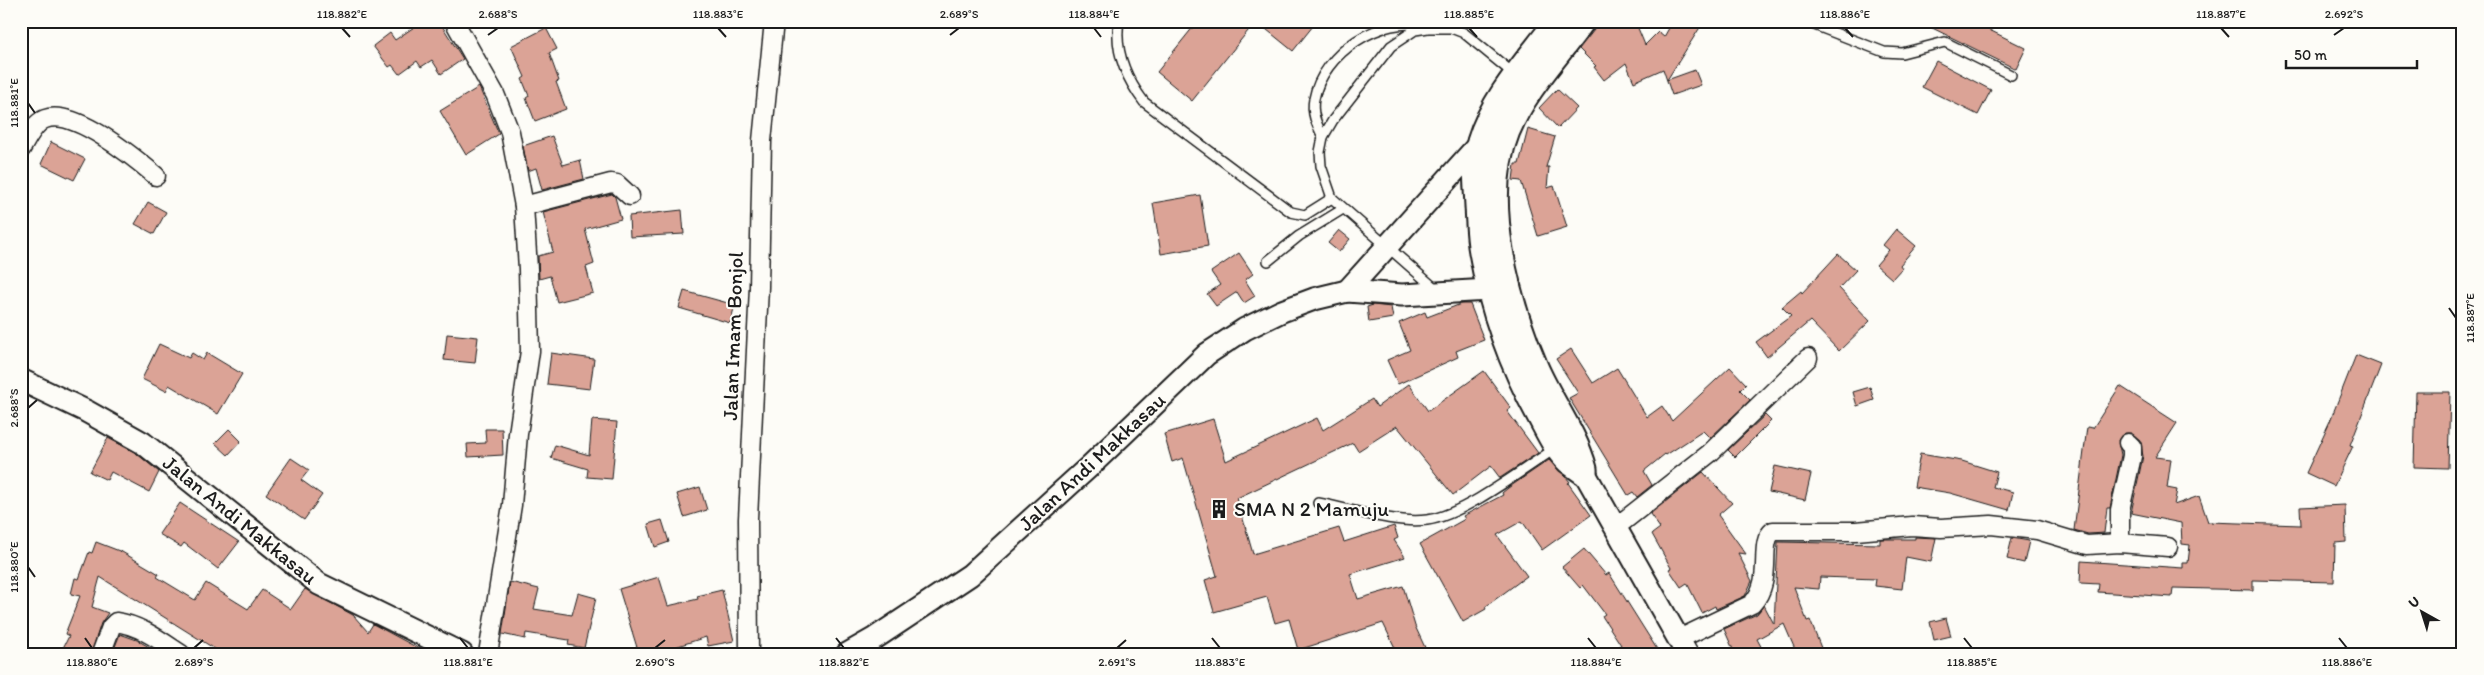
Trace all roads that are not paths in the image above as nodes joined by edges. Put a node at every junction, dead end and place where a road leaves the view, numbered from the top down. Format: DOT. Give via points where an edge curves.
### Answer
graph roads {
  1 [pos="454,21"];
  2 [pos="774,21"];
  3 [pos="1119,21"];
  4 [pos="1804,21"];
  5 [pos="1574,22"];
  6 [pos="1450,24"];
  7 [pos="1428,28"];
  8 [pos="2011,75"];
  9 [pos="1516,76"];
  10 [pos="1322,137"];
  11 [pos="1480,143"];
  12 [pos="21,149"];
  13 [pos="156,176"];
  14 [pos="630,196"];
  15 [pos="1332,198"];
  16 [pos="524,206"];
  17 [pos="1343,209"];
  18 [pos="1388,247"];
  19 [pos="1268,261"];
  20 [pos="1499,291"];
  21 [pos="1347,292"];
  22 [pos="1441,293"];
  23 [pos="1808,358"];
  24 [pos="21,380"];
  25 [pos="1566,442"];
  26 [pos="2128,443"];
  27 [pos="1584,472"];
  28 [pos="1318,503"];
  29 [pos="1616,527"];
  30 [pos="2120,542"];
  31 [pos="2168,547"];
  32 [pos="1683,646"];
  33 [pos="102,654"];
  34 [pos="181,654"];
  35 [pos="462,654"];
  36 [pos="488,654"];
  37 [pos="749,654"];
  38 [pos="847,654"];
  1 -- 16 [label="street" via="495,94 510,132"];
  2 -- 37 [label="street, Jalan Imam Bonjol" via="762,141 748,519"];
  3 -- 15 [label="lane" via="1117,36 1121,58 1129,82 1144,102 1291,212 1305,215"];
  4 -- 8 [label="lane" via="1884,52 1902,53 1945,42"];
  5 -- 9 [label="main road"];
  5 -- 20 [label="main road" via="1525,99 1500,150 1497,169"];
  6 -- 7 [label="lane"];
  6 -- 9 [label="lane"];
  7 -- 10 [label="lane" via="1415,30 1391,46"];
  7 -- 10 [label="lane" via="1415,23 1391,24 1362,37 1343,53 1320,81 1313,101"];
  9 -- 11 [label="main road" via="1493,112"];
  10 -- 15 [label="lane" via="1321,166"];
  11 -- 18 [label="street"];
  11 -- 20 [label="main road" via="1476,167 1481,250"];
  12 -- 13 [label="street" via="44,119 60,117 80,124 129,153"];
  14 -- 16 [label="street" via="617,184 611,183"];
  15 -- 17 [label="lane"];
  16 -- 36 [label="street" via="530,351 512,505"];
  17 -- 18 [label="lane"];
  17 -- 19 [label="lane" via="1299,236"];
  18 -- 21 [label="street"];
  18 -- 22 [label="lane"];
  20 -- 22 [label="street, Jalan Andi Makkasau"];
  20 -- 25 [label="main road" via="1519,374 1532,402"];
  21 -- 22 [label="street, Jalan Andi Makkasau" via="1402,296"];
  21 -- 38 [label="street, Jalan Andi Makkasau" via="1314,299 1282,311 1245,329 1207,354 970,575"];
  23 -- 29 [label="street" via="1710,454"];
  24 -- 35 [label="street, Jalan Andi Makkasau" via="86,410 143,443 319,584"];
  25 -- 27 [label="main road" via="1568,460"];
  25 -- 28 [label="lane" via="1460,510 1427,520 1404,520"];
  26 -- 30 [label="street" via="2132,447 2132,456 2120,510"];
  27 -- 29 [label="street"];
  29 -- 32 [label="street"];
  30 -- 31 [label="street"];
  30 -- 32 [label="street" via="2087,545 2037,530 1991,525 1773,531 1766,540 1766,577 1758,597 1752,604"];
  33 -- 34 [label="street" via="111,627 116,622 146,632"];
}
